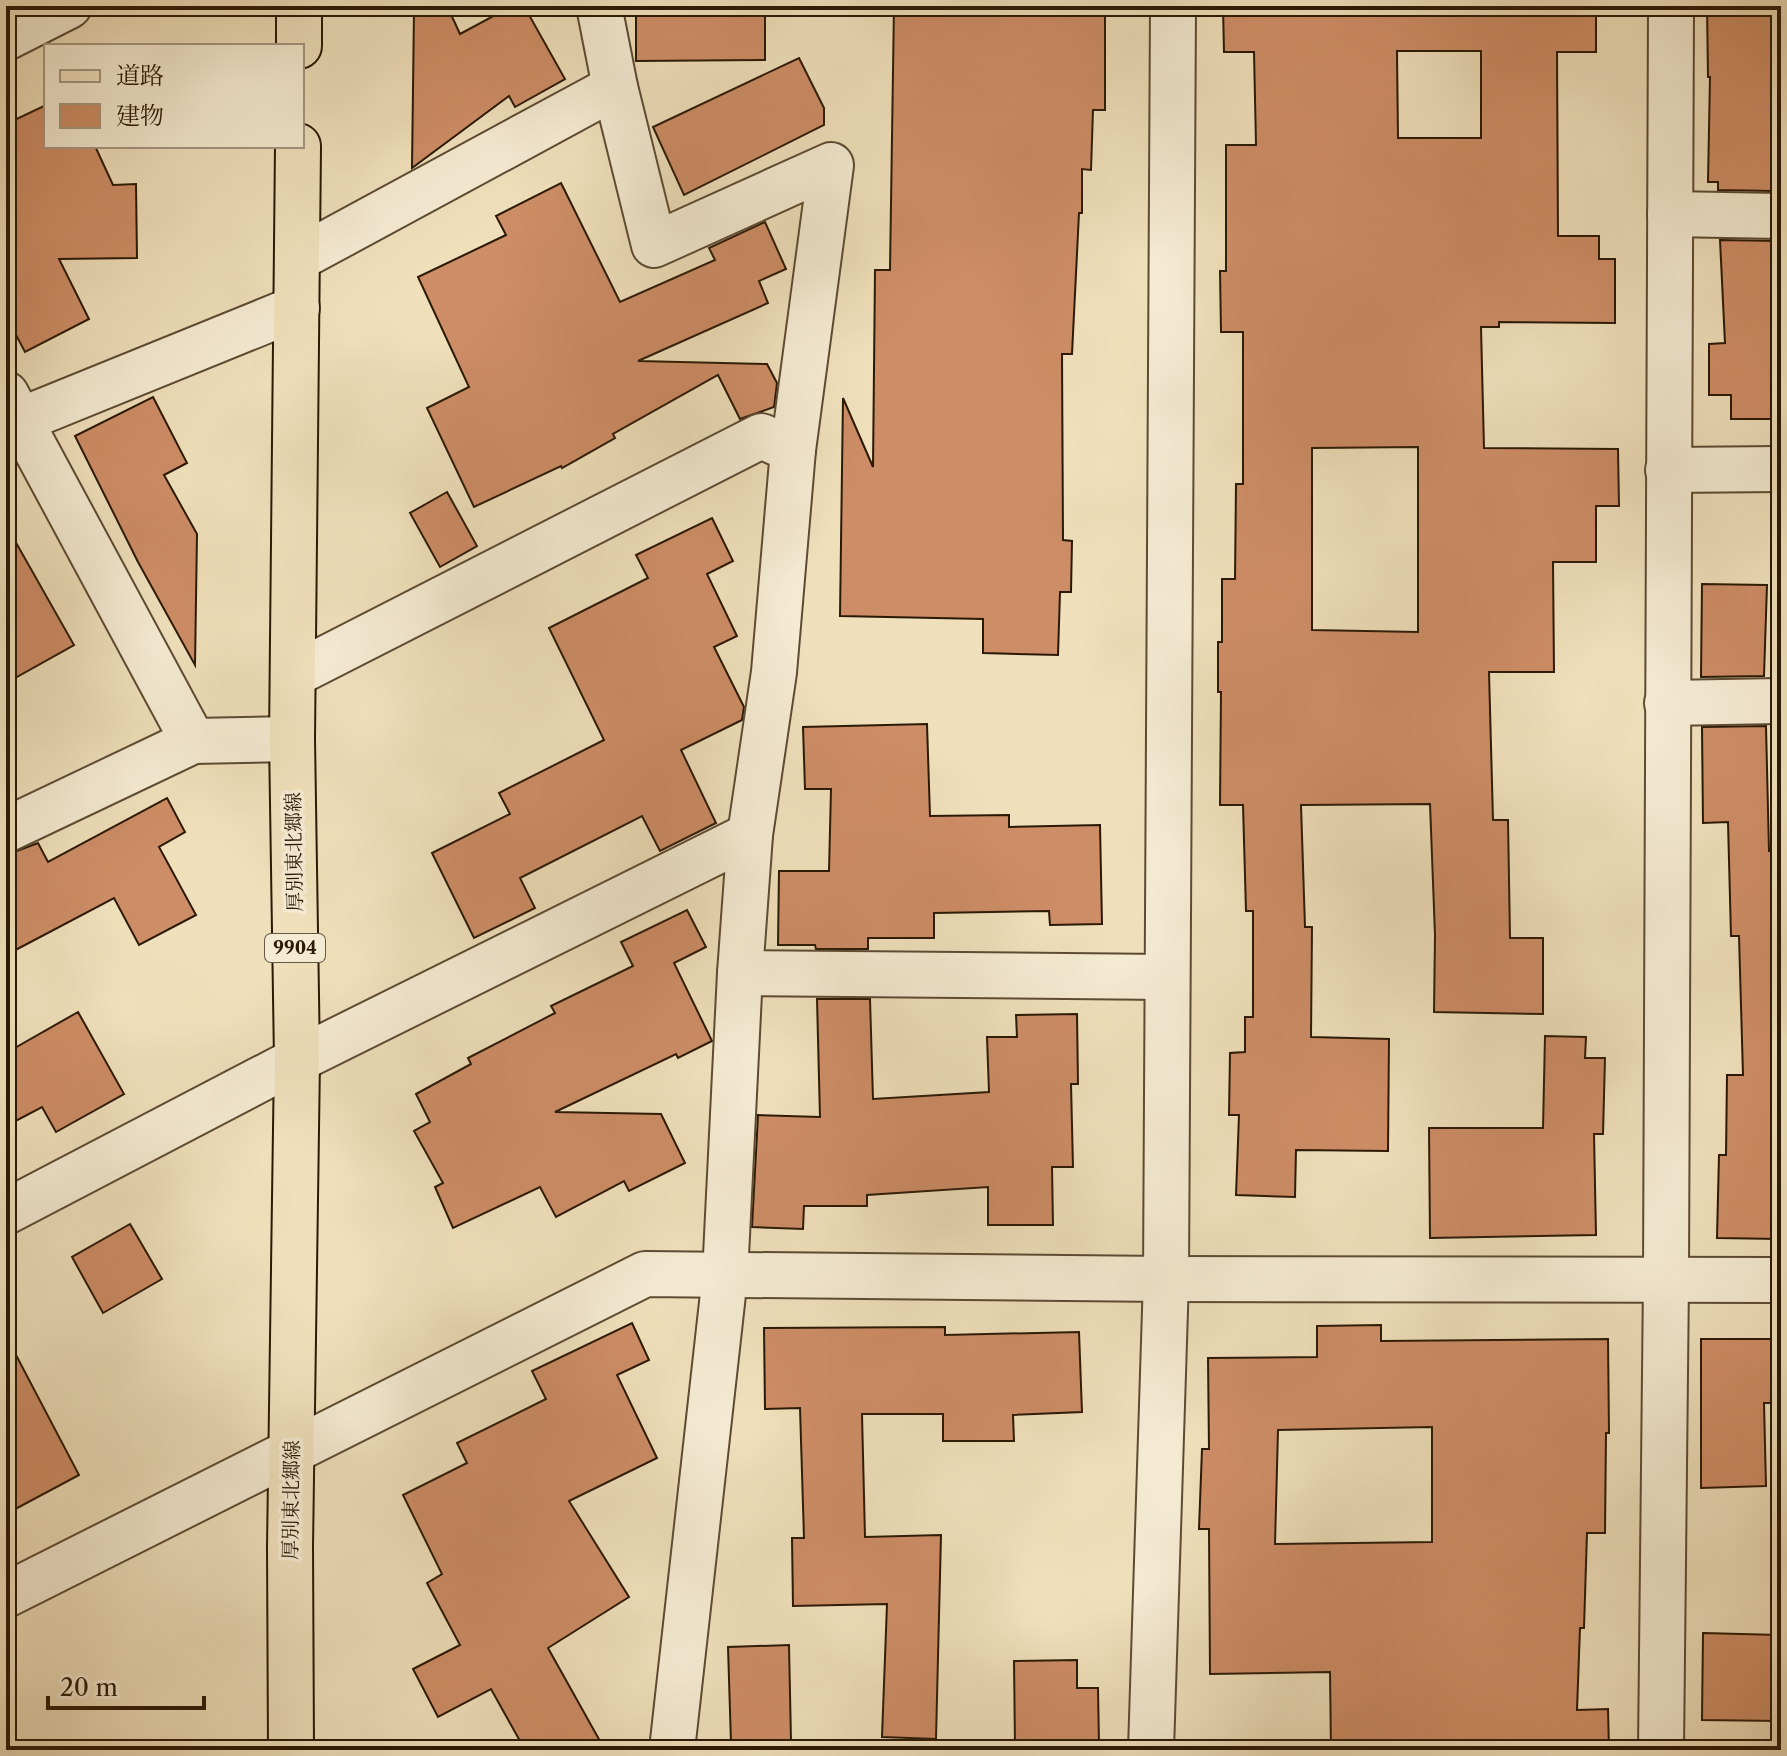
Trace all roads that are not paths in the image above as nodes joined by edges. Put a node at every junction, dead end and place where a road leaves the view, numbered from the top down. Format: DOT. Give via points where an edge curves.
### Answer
graph roads {
  1 [pos="69,6"];
  2 [pos="299,6"];
  3 [pos="599,6"];
  4 [pos="1173,6"];
  5 [pos="1671,6"];
  6 [pos="6,38"];
  7 [pos="299,44"];
  8 [pos="615,87"];
  9 [pos="298,148"];
  10 [pos="1670,214"];
  11 [pos="1781,216"];
  12 [pos="297,259"];
  13 [pos="297,308"];
  14 [pos="11,413"];
  15 [pos="793,450"];
  16 [pos="1781,469"];
  17 [pos="1668,470"];
  18 [pos="293,675"];
  19 [pos="1781,701"];
  20 [pos="1667,703"];
  21 [pos="292,739"];
  22 [pos="193,741"];
  23 [pos="6,830"];
  24 [pos="750,835"];
  25 [pos="740,973"];
  26 [pos="1166,977"];
  27 [pos="297,1060"];
  28 [pos="6,1212"];
  29 [pos="725,1276"];
  30 [pos="1166,1279"];
  31 [pos="1666,1279"];
  32 [pos="1781,1280"];
  33 [pos="292,1452"];
  34 [pos="6,1595"];
  35 [pos="291,1750"];
  36 [pos="672,1750"];
  37 [pos="1151,1750"];
  38 [pos="1661,1750"];
  1 -- 6 [label="street"];
  2 -- 7 [label="main road"];
  3 -- 8 [label="street"];
  4 -- 26 [label="street"];
  5 -- 10 [label="street"];
  8 -- 12 [label="street"];
  8 -- 15 [label="street" via="654,245 831,165"];
  9 -- 12 [label="main road, 厚別東北郷線 / 9904"];
  10 -- 11 [label="street"];
  10 -- 17 [label="street"];
  12 -- 13 [label="main road, 厚別東北郷線 / 9904"];
  13 -- 14 [label="street"];
  13 -- 18 [label="main road, 厚別東北郷線 / 9904"];
  14 -- 22 [label="street"];
  15 -- 18 [label="street" via="761,436"];
  15 -- 24 [label="street" via="774,672"];
  16 -- 17 [label="street"];
  17 -- 20 [label="street"];
  18 -- 21 [label="main road, 厚別東北郷線 / 9904"];
  19 -- 20 [label="street"];
  20 -- 31 [label="street"];
  21 -- 22 [label="street"];
  21 -- 27 [label="main road, 厚別東北郷線 / 9904"];
  22 -- 23 [label="street"];
  24 -- 25 [label="street"];
  24 -- 27 [label="street"];
  25 -- 26 [label="street"];
  25 -- 29 [label="street"];
  26 -- 30 [label="street"];
  27 -- 28 [label="street"];
  27 -- 33 [label="main road, 厚別東北郷線 / 9904"];
  29 -- 30 [label="street"];
  29 -- 33 [label="street" via="645,1274"];
  29 -- 36 [label="street"];
  30 -- 31 [label="street"];
  30 -- 37 [label="street"];
  31 -- 32 [label="street"];
  31 -- 38 [label="street"];
  33 -- 34 [label="street"];
  33 -- 35 [label="main road, 厚別東北郷線 / 9904"];
}
